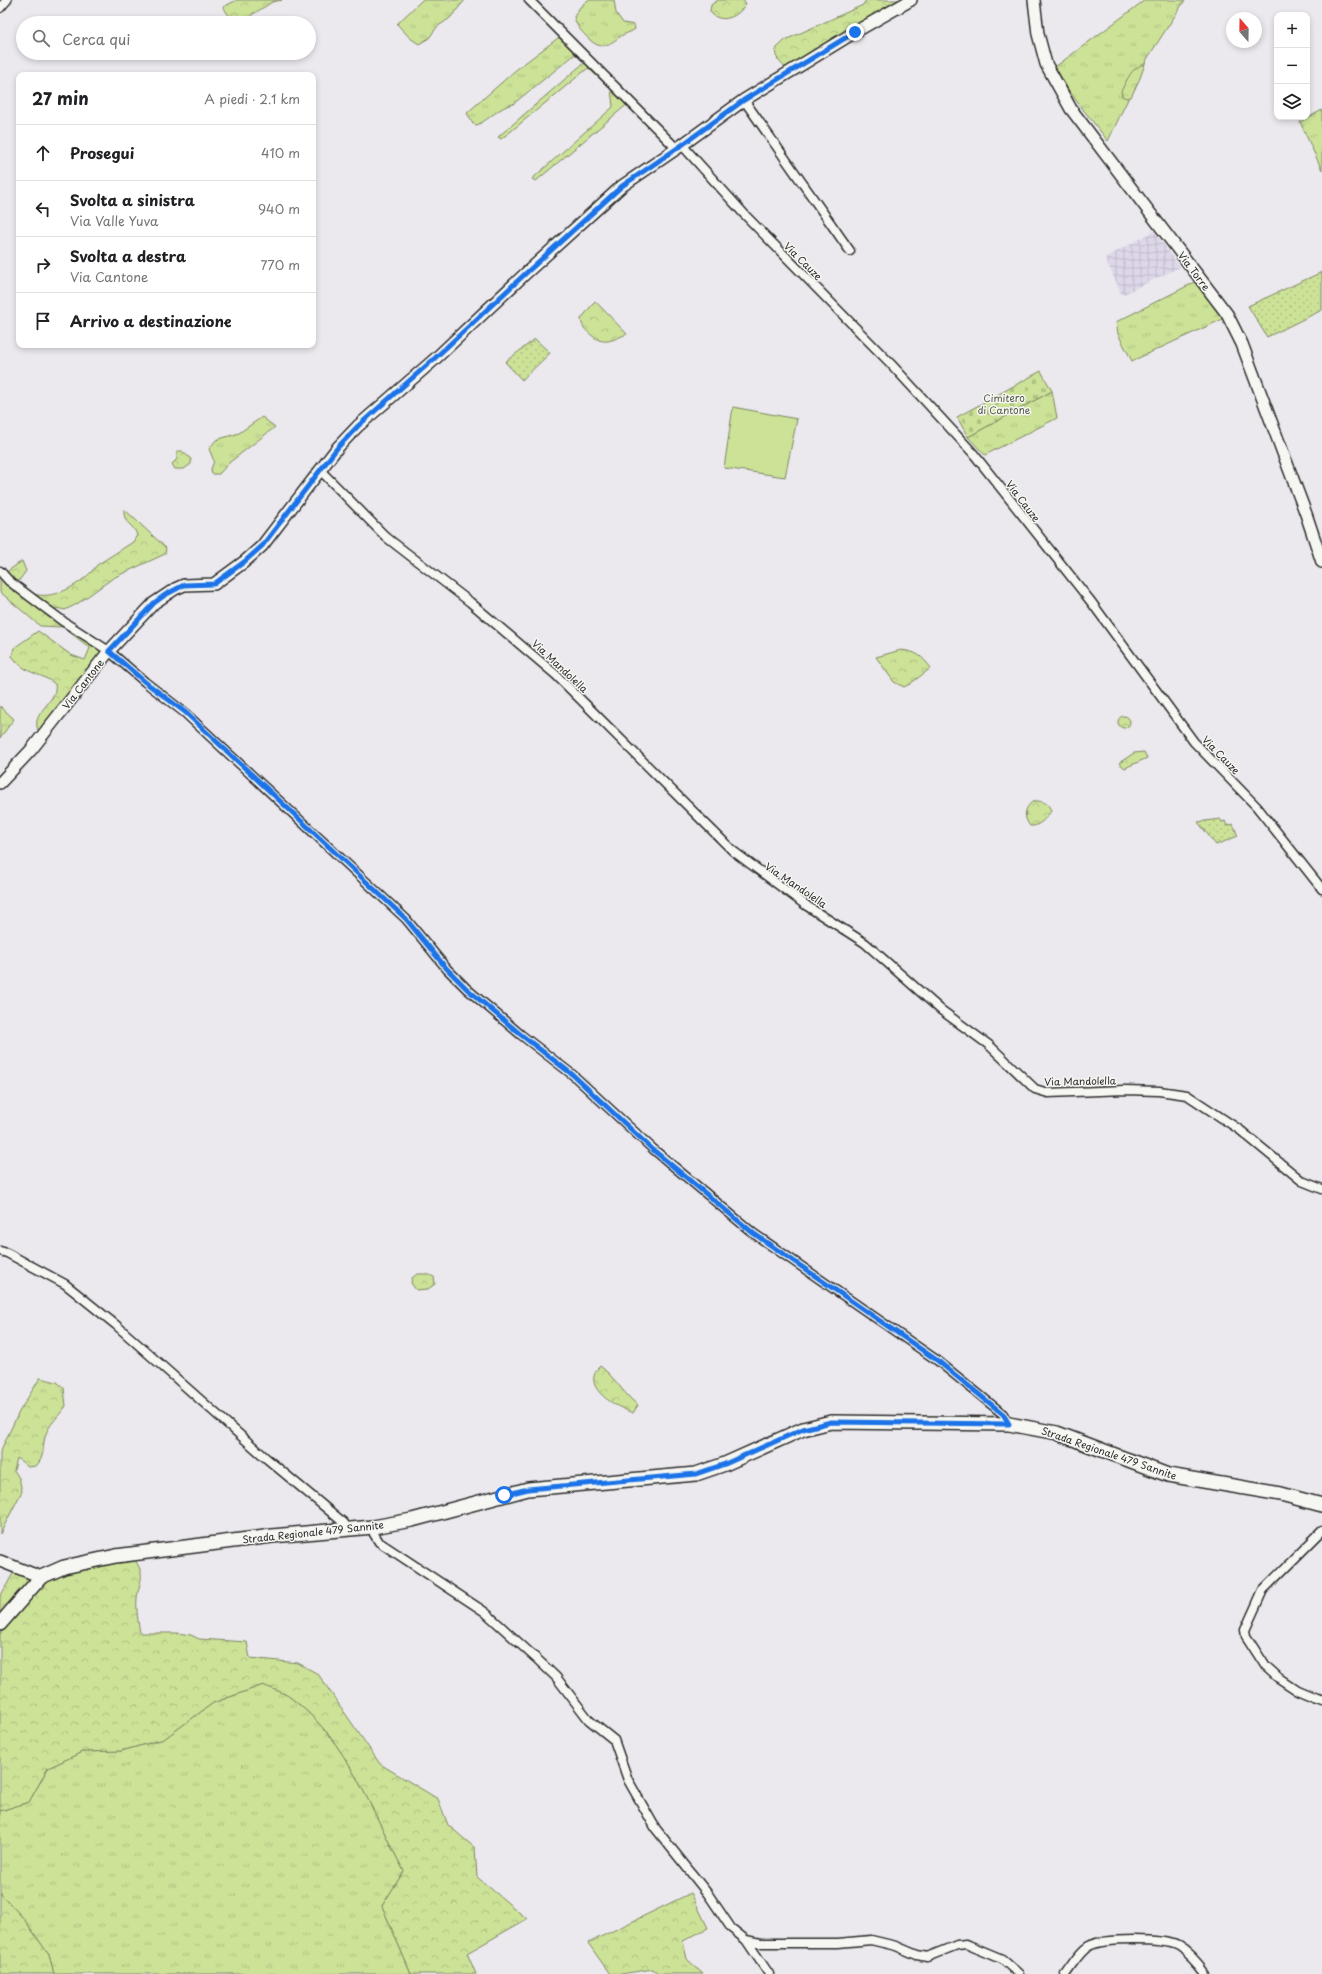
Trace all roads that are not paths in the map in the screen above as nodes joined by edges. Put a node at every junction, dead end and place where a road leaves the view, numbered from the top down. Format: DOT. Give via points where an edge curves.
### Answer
graph roads {
  1 [pos="7,0"];
  2 [pos="529,0"];
  3 [pos="911,0"];
  4 [pos="1034,0"];
  5 [pos="0,8"];
  6 [pos="744,100"];
  7 [pos="680,147"];
  8 [pos="850,251"];
  9 [pos="320,470"];
  10 [pos="1322,562"];
  11 [pos="0,571"];
  12 [pos="109,651"];
  13 [pos="0,783"];
  14 [pos="1322,889"];
  15 [pos="1322,1189"];
  16 [pos="0,1251"];
  17 [pos="1009,1424"];
  18 [pos="1322,1505"];
  19 [pos="373,1527"];
  20 [pos="347,1530"];
  21 [pos="1322,1531"];
  22 [pos="0,1561"];
  23 [pos="42,1577"];
  24 [pos="0,1624"];
  25 [pos="1322,1701"];
  26 [pos="746,1940"];
  27 [pos="768,1974"];
  28 [pos="1019,1974"];
  29 [pos="1065,1974"];
  30 [pos="1206,1974"];
  1 -- 5 [label="street"];
  2 -- 7 [label="street, Via Cauze"];
  3 -- 6 [label="main road, Via Cantone"];
  4 -- 10 [label="main road, Via Torre" via="1038,34 1046,64 1071,109 1227,314 1242,344"];
  6 -- 7 [label="main road, Via Cantone"];
  6 -- 8 [label="street"];
  7 -- 9 [label="main road, Via Cantone" via="622,186 358,426"];
  7 -- 14 [label="street, Via Cauze" via="891,364 973,453 1092,603 1194,742 1257,807"];
  9 -- 12 [label="main road, Via Cantone" via="262,546 244,562 214,584 184,585 165,595 154,603"];
  9 -- 15 [label="street, Via Mandolella" via="386,536 470,602 556,675 733,851 807,906 865,943 941,1010 989,1046 1035,1089 1048,1093 1125,1090 1187,1095 1240,1130 1302,1181"];
  11 -- 12 [label="street" via="15,586 64,622"];
  12 -- 13 [label="main road, Via Cantone" via="31,750"];
  12 -- 17 [label="street" via="185,712 406,919 467,989 573,1075 652,1149 753,1233 938,1361 1003,1414"];
  16 -- 20 [label="street" via="65,1284 116,1325 266,1458 344,1523"];
  17 -- 18 [label="main road, Strada Regionale 479 Sannite" via="1057,1433 1168,1475 1281,1494"];
  17 -- 19 [label="main road, Strada Regionale 479 Sannite" via="831,1422 803,1429 725,1464 696,1474 528,1489 412,1520"];
  19 -- 20 [label="main road, Strada Regionale 479 Sannite"];
  19 -- 26 [label="street" via="379,1542 485,1612 543,1664 589,1720 614,1740 628,1780 656,1829 708,1894 731,1928"];
  20 -- 23 [label="main road, Strada Regionale 479 Sannite" via="285,1534 116,1556 64,1567"];
  21 -- 25 [label="street" via="1263,1590 1245,1630 1246,1636 1266,1667 1298,1691"];
  22 -- 23 [label="main road"];
  23 -- 24 [label="main road, Strada Regionale 479 Sannite"];
  26 -- 27 [label="street"];
  26 -- 28 [label="street" via="760,1943 871,1940 927,1957 966,1944 1002,1959"];
  29 -- 30 [label="street" via="1088,1947 1097,1943 1126,1940 1168,1942 1176,1945 1187,1952"];
}
